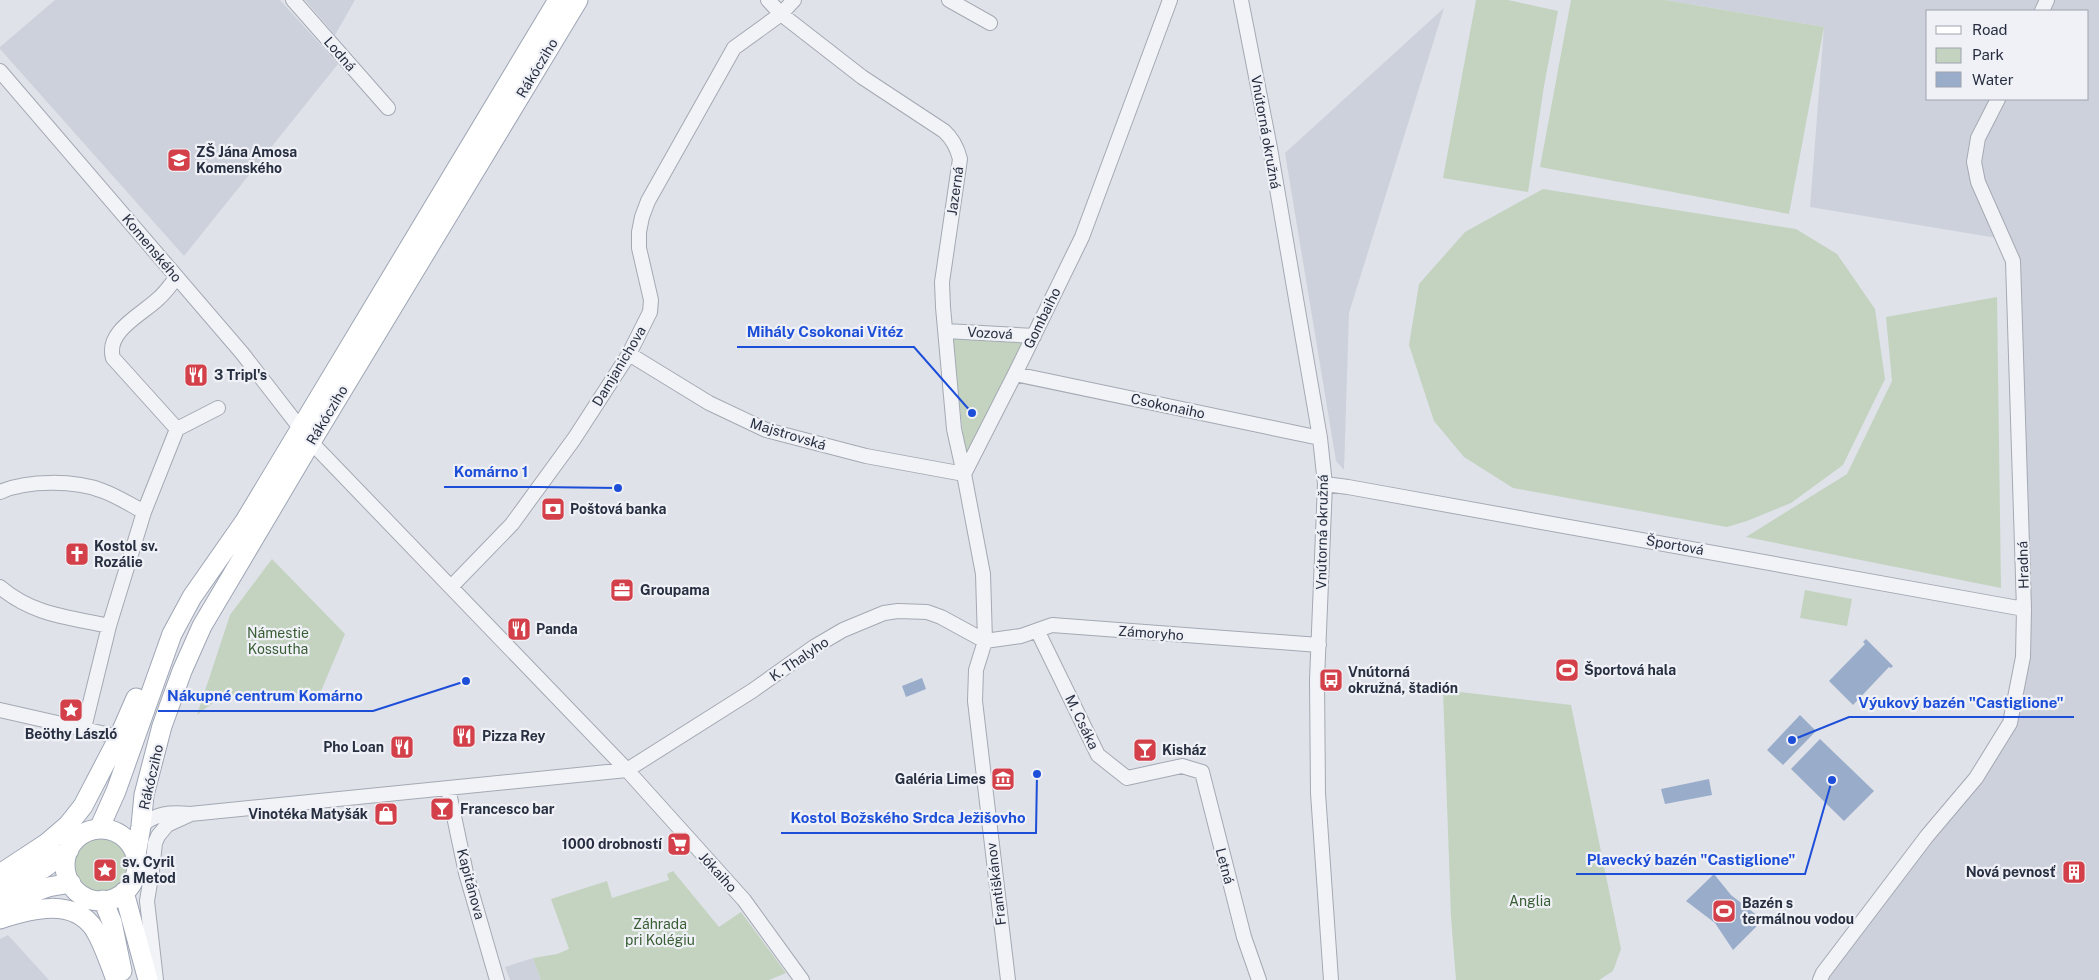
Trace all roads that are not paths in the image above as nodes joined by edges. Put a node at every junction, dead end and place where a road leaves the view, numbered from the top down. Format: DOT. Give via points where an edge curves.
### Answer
graph roads {
  1 [pos="293,0"];
  2 [pos="558,0"];
  3 [pos="578,0"];
  4 [pos="768,0"];
  5 [pos="794,0"];
  6 [pos="949,0"];
  7 [pos="1170,0"];
  8 [pos="1241,0"];
  9 [pos="781,14"];
  10 [pos="990,23"];
  11 [pos="0,71"];
  12 [pos="1997,100"];
  13 [pos="388,108"];
  14 [pos="177,277"];
  15 [pos="946,331"];
  16 [pos="1034,336"];
  17 [pos="629,354"];
  18 [pos="1015,374"];
  19 [pos="218,408"];
  20 [pos="177,428"];
  21 [pos="306,435"];
  22 [pos="1320,438"];
  23 [pos="964,474"];
  24 [pos="1325,484"];
  25 [pos="0,492"];
  26 [pos="144,512"];
  27 [pos="0,587"];
  28 [pos="451,587"];
  29 [pos="2024,609"];
  30 [pos="109,626"];
  31 [pos="1038,632"];
  32 [pos="172,634"];
  33 [pos="985,640"];
  34 [pos="1319,645"];
  35 [pos="0,710"];
  36 [pos="84,728"];
  37 [pos="119,737"];
  38 [pos="1182,766"];
  39 [pos="626,770"];
  40 [pos="448,788"];
  41 [pos="190,814"];
  42 [pos="141,826"];
  43 [pos="99,829"];
  44 [pos="69,850"];
  45 [pos="136,855"];
  46 [pos="0,874"];
  47 [pos="71,883"];
  48 [pos="0,888"];
  49 [pos="124,892"];
  50 [pos="103,900"];
  51 [pos="0,904"];
  52 [pos="0,919"];
  53 [pos="116,980"];
  54 [pos="123,980"];
  55 [pos="148,980"];
  56 [pos="156,980"];
  57 [pos="497,980"];
  58 [pos="802,980"];
  59 [pos="1008,980"];
  60 [pos="1259,980"];
  61 [pos="1331,980"];
  62 [pos="1820,980"];
  1 -- 13 [label="street, Lodná"];
  2 -- 21 [label="main road, Rákócziho"];
  3 -- 21 [label="main road, Rákócziho"];
  4 -- 9 [label="street, Jazerná"];
  5 -- 9 [label="street, Damjanichova"];
  6 -- 10 [label="street"];
  7 -- 16 [label="street, Gombaiho" via="1082,237"];
  8 -- 22 [label="street, Vnútorná okružná"];
  9 -- 15 [label="street, Jazerná" via="862,77 944,131 956,144 960,159 942,282"];
  9 -- 17 [label="street, Damjanichova" via="734,48 648,201 639,232 639,248 651,300 650,312"];
  11 -- 14 [label="street, Komenského"];
  12 -- 29 [label="street, Hradná" via="1978,138 1974,162 1978,182 2014,261"];
  14 -- 20 [label="street" via="160,298 116,335 111,352"];
  14 -- 21 [label="street, Komenského" via="248,359"];
  15 -- 16 [label="street, Vozová"];
  15 -- 23 [label="street, Jazerná" via="954,429"];
  16 -- 18 [label="street, Gombaiho"];
  17 -- 23 [label="street, Majstrovská" via="708,404 766,430 866,456"];
  17 -- 28 [label="street, Damjanichova" via="574,439 512,524"];
  18 -- 22 [label="street, Csokonaiho"];
  18 -- 23 [label="street, Gombaiho"];
  19 -- 20 [label="street"];
  20 -- 26 [label="street"];
  21 -- 28 [label="street"];
  21 -- 32 [label="main road, Rákócziho" via="192,596"];
  21 -- 42 [label="main road, Rákócziho" via="202,626 182,671 162,726 144,795"];
  22 -- 24 [label="street, Vnútorná okružná"];
  23 -- 33 [label="street" via="983,574"];
  24 -- 29 [label="street, Športová"];
  24 -- 34 [label="street, Vnútorná okružná"];
  25 -- 26 [label="street" via="43,483 86,486 103,490"];
  26 -- 30 [label="street"];
  27 -- 30 [label="street" via="34,609"];
  28 -- 39 [label="street"];
  29 -- 62 [label="street, Hradná" via="2023,657 2010,723 1976,778 1921,844"];
  30 -- 36 [label="street"];
  31 -- 33 [label="street, Zámoryho"];
  31 -- 34 [label="street, Zámoryho" via="1052,625"];
  31 -- 38 [label="street, M. Csáka" via="1098,754 1127,778"];
  32 -- 37 [label="main road" via="151,666"];
  32 -- 43 [label="main road, Rákócziho" via="116,791"];
  33 -- 39 [label="street, K. Thalyho" via="927,612 884,614 843,630 814,647 752,691"];
  33 -- 59 [label="street, Františkánov" via="976,670 975,701"];
  34 -- 61 [label="street, Vnútorná okružná" via="1318,793"];
  35 -- 36 [label="street"];
  36 -- 37 [label="street"];
  37 -- 46 [label="main road" via="83,806 68,824 47,843"];
  38 -- 60 [label="street, Letná" via="1202,772 1244,937"];
  39 -- 40 [label="street"];
  39 -- 58 [label="street, Jókaiho" via="744,900"];
  40 -- 41 [label="street"];
  40 -- 57 [label="street, Kapitánova" via="466,873"];
  41 -- 42 [label="street" via="163,814"];
  41 -- 56 [label="street" via="167,825 155,843 147,902"];
  42 -- 45 [label="main road, Rákócziho"];
  43 -- 44 [label="main road" via="79,837"];
  43 -- 45 [label="main road" via="122,835"];
  44 -- 47 [label="main road" via="66,867"];
  44 -- 48 [label="main road" via="44,868"];
  45 -- 49 [label="main road" via="135,878"];
  47 -- 50 [label="main road" via="85,896"];
  47 -- 51 [label="main road" via="48,887"];
  49 -- 50 [label="main road"];
  49 -- 55 [label="main road"];
  50 -- 54 [label="main road" via="112,922"];
  52 -- 53 [label="main road" via="48,907 78,914 96,932"];
}
